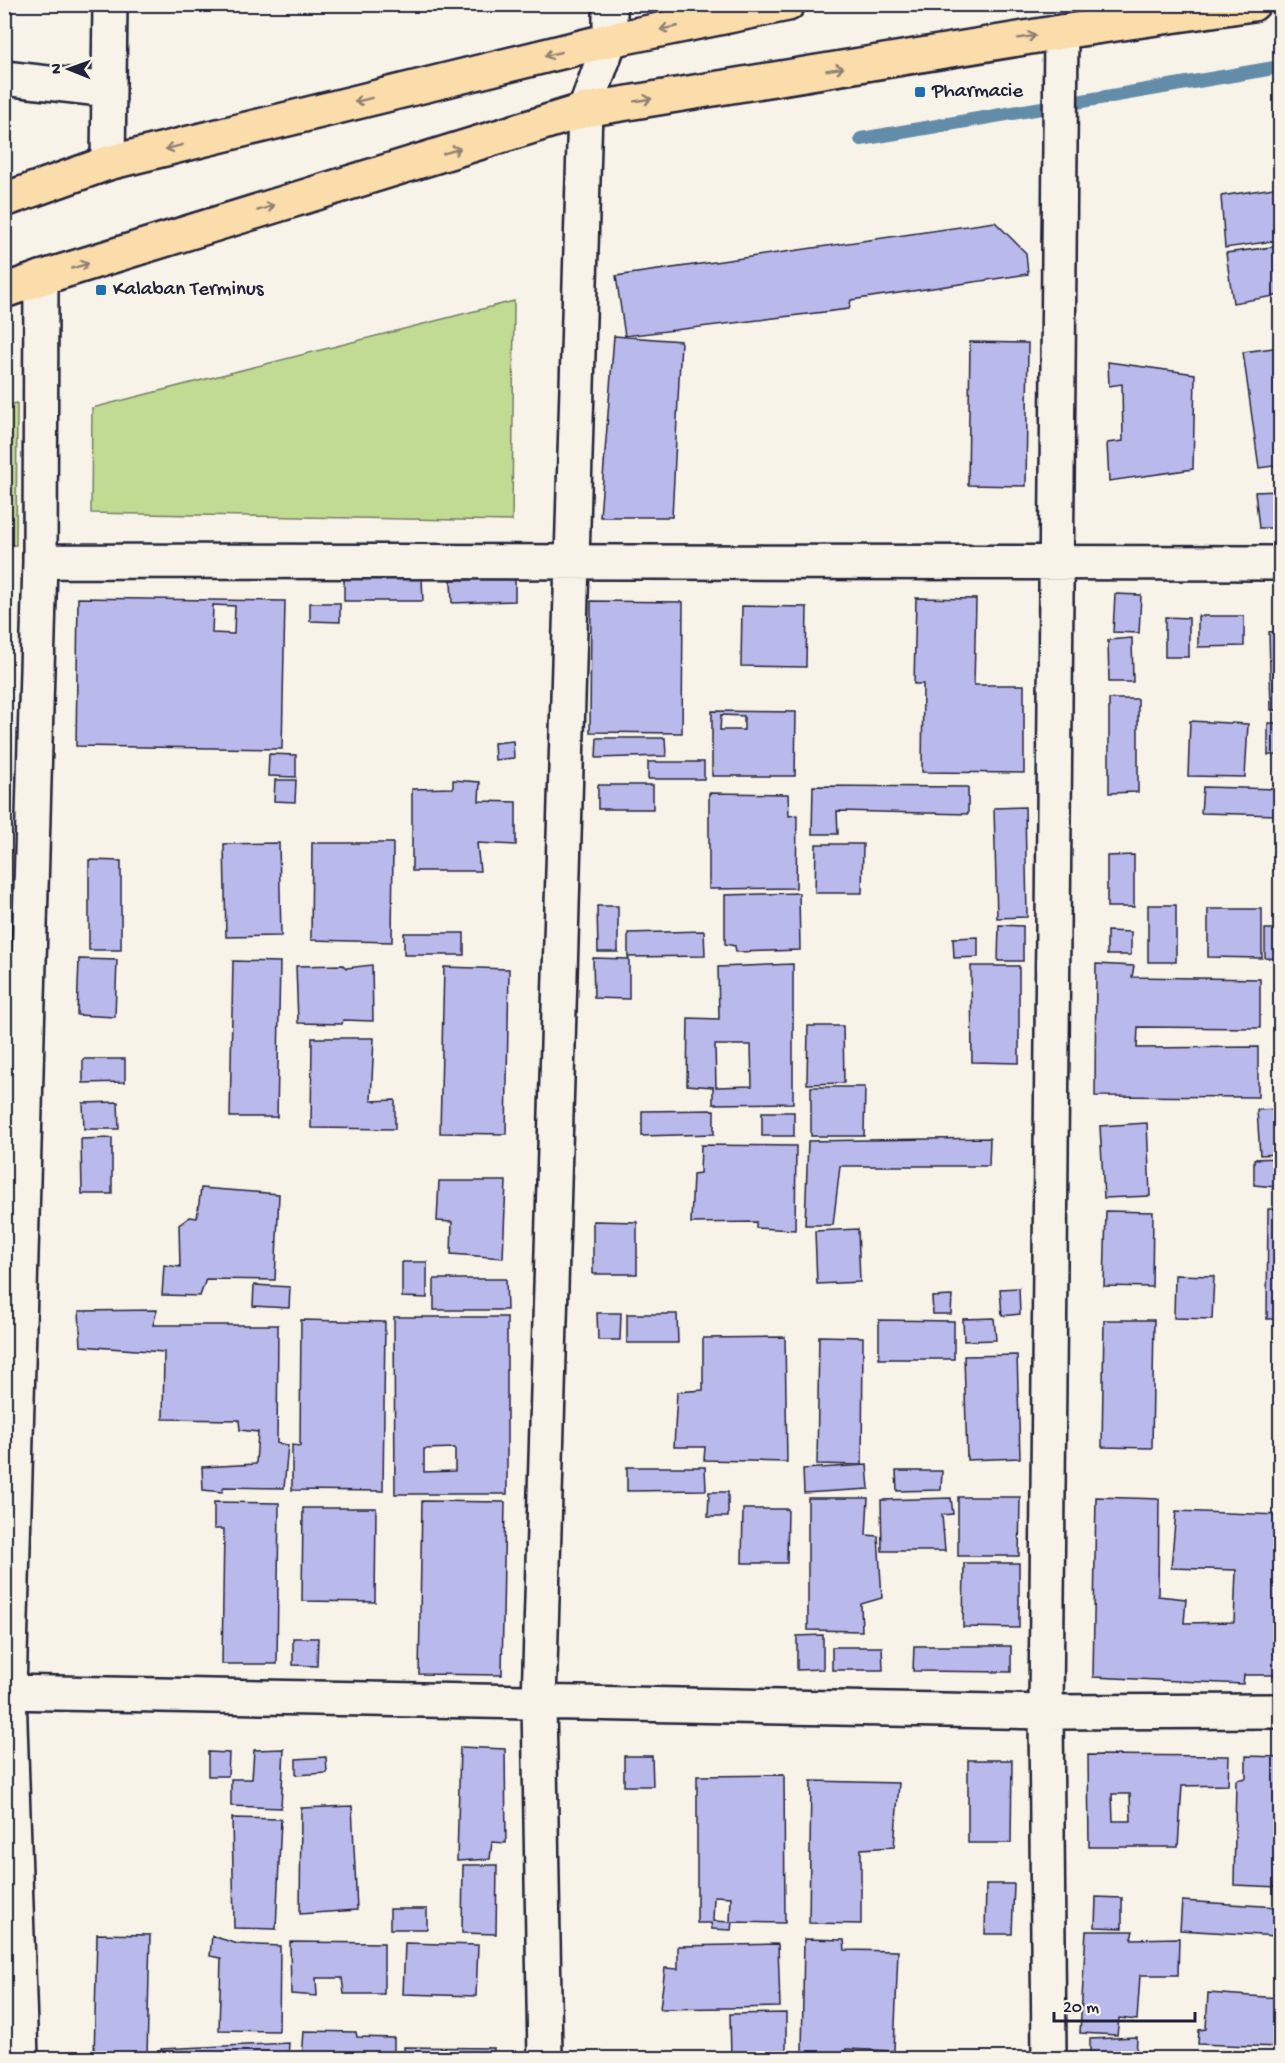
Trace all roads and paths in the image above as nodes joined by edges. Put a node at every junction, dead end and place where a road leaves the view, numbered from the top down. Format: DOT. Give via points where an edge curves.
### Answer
graph roads {
  1 [pos="110,4"];
  2 [pos="610,4"];
  3 [pos="788,4"];
  4 [pos="1253,4"];
  5 [pos="1061,32"];
  6 [pos="609,40"];
  7 [pos="4,78"];
  8 [pos="109,90"];
  9 [pos="585,110"];
  10 [pos="108,163"];
  11 [pos="4,200"];
  12 [pos="41,278"];
  13 [pos="4,291"];
  14 [pos="40,561"];
  15 [pos="572,562"];
  16 [pos="1056,563"];
  17 [pos="1281,563"];
  18 [pos="7,1692"];
  19 [pos="539,1702"];
  20 [pos="1281,1711"];
  21 [pos="1046,1713"];
  22 [pos="21,2058"];
  23 [pos="545,2058"];
  24 [pos="1049,2058"];
  1 -- 8 [label="street"];
  2 -- 6 [label="street"];
  3 -- 6 [label="highway, one-way"];
  4 -- 5 [label="highway"];
  9 -- 5 [label="highway, one-way"];
  5 -- 16 [label="street"];
  6 -- 9 [label="street"];
  6 -- 10 [label="highway, one-way"];
  7 -- 8 [label="street"];
  8 -- 10 [label="street"];
  12 -- 9 [label="highway, one-way"];
  9 -- 15 [label="street"];
  10 -- 11 [label="highway"];
  12 -- 13 [label="highway"];
  12 -- 14 [label="street"];
  14 -- 15 [label="street"];
  14 -- 18 [label="street"];
  15 -- 16 [label="street"];
  15 -- 19 [label="street"];
  16 -- 17 [label="street"];
  16 -- 21 [label="street"];
  18 -- 19 [label="street"];
  18 -- 22 [label="street"];
  19 -- 21 [label="street"];
  19 -- 23 [label="street"];
  20 -- 21 [label="street"];
  21 -- 24 [label="street"];
}
